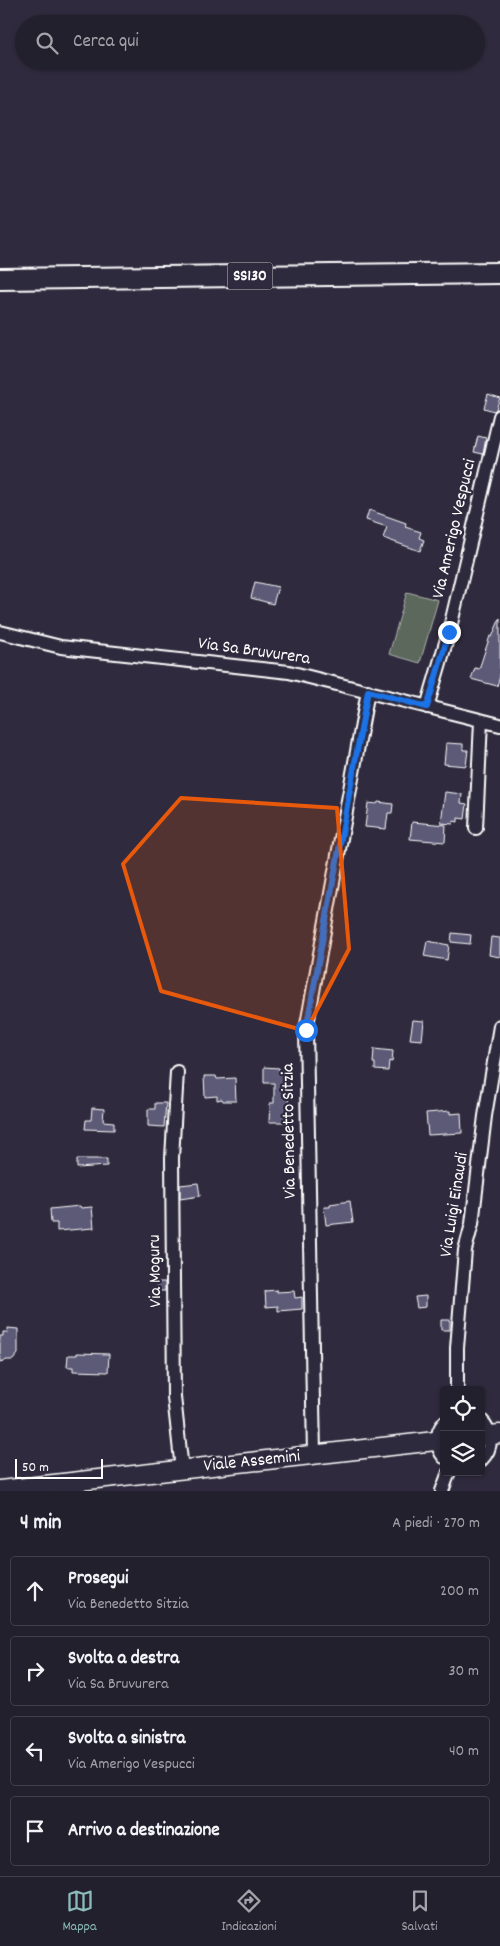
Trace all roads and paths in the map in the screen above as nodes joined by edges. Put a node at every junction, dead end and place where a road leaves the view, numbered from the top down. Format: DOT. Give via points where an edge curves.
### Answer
graph roads {
  1 [pos="500,260"];
  2 [pos="0,266"];
  3 [pos="500,272"];
  4 [pos="0,279"];
  5 [pos="500,416"];
  6 [pos="0,632"];
  7 [pos="368,691"];
  8 [pos="427,707"];
  9 [pos="481,721"];
  10 [pos="500,725"];
  11 [pos="476,828"];
  12 [pos="500,1026"];
  13 [pos="177,1072"];
  14 [pos="457,1386"];
  15 [pos="488,1431"];
  16 [pos="440,1440"];
  17 [pos="314,1455"];
  18 [pos="485,1455"];
  19 [pos="182,1470"];
  20 [pos="448,1476"];
  21 [pos="0,1490"];
  22 [pos="442,1491"];
  1 -- 2 [label="main road, SS130"];
  3 -- 4 [label="main road, SS130"];
  5 -- 8 [label="street, Via Amerigo Vespucci" via="449,632"];
  6 -- 7 [label="street, Via Sa Bruvurera" via="61,647 289,672"];
  7 -- 8 [label="street, Via Sa Bruvurera"];
  7 -- 17 [label="street, Via Benedetto Sitzia" via="306,1030"];
  8 -- 9 [label="street, Via Sa Bruvurera"];
  9 -- 10 [label="street, Via Sa Bruvurera"];
  9 -- 11 [label="street"];
  12 -- 14 [label="street, Via Luigi Einaudi" via="472,1224 465,1250"];
  13 -- 19 [label="street, Via Moguru" via="172,1158 174,1397"];
  15 -- 18 [label="street" via="490,1443"];
  16 -- 17 [label="main road, Viale Assemini"];
  17 -- 19 [label="main road, Viale Assemini"];
  19 -- 21 [label="main road, Viale Assemini"];
  20 -- 22 [label="street"];
}
